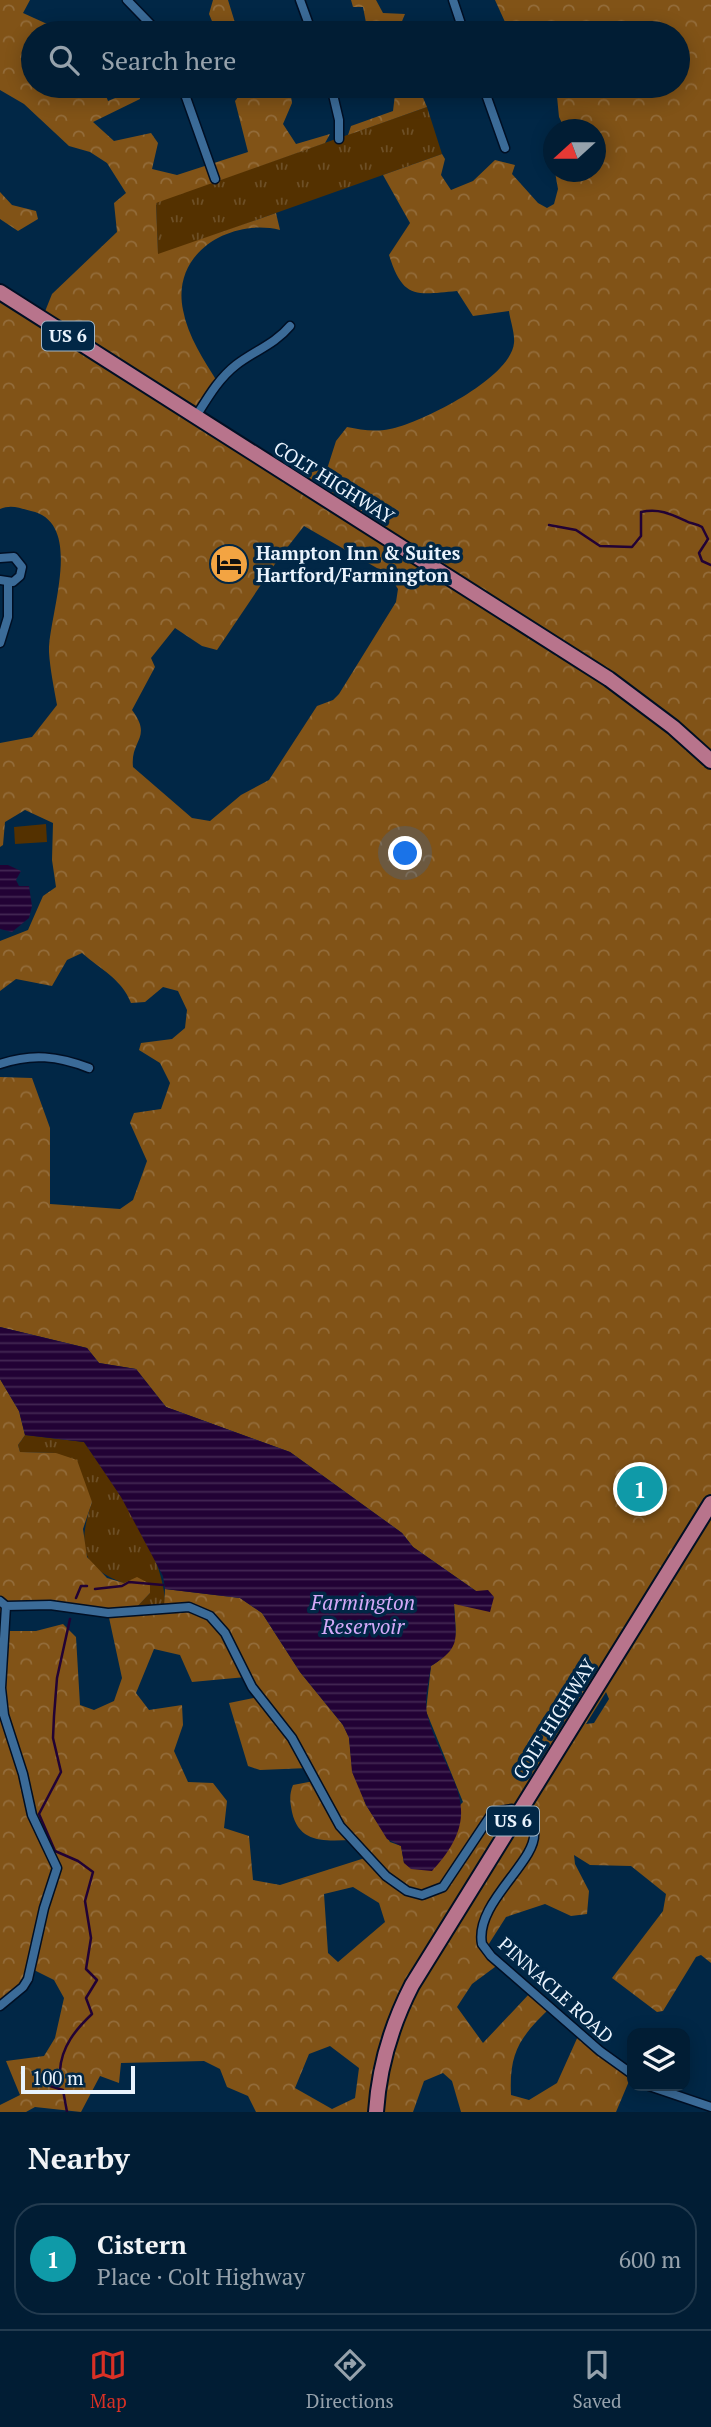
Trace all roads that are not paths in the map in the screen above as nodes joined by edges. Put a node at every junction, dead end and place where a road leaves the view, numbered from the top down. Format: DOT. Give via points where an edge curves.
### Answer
graph roads {
  1 [pos="127,0"];
  2 [pos="300,0"];
  3 [pos="453,0"];
  4 [pos="147,21"];
  5 [pos="308,21"];
  6 [pos="460,21"];
  7 [pos="186,98"];
  8 [pos="334,98"];
  9 [pos="487,98"];
  10 [pos="339,139"];
  11 [pos="505,148"];
  12 [pos="215,179"];
  13 [pos="0,293"];
  14 [pos="290,326"];
  15 [pos="195,418"];
  16 [pos="0,558"];
  17 [pos="4,582"];
  18 [pos="0,643"];
  19 [pos="711,761"];
  20 [pos="0,1064"];
  21 [pos="89,1068"];
  22 [pos="711,1503"];
  23 [pos="3,1604"];
  24 [pos="518,1813"];
  25 [pos="0,2006"];
  26 [pos="627,2070"];
  27 [pos="664,2091"];
  28 [pos="711,2107"];
  29 [pos="376,2112"];
  1 -- 4 [label="street"];
  2 -- 5 [label="street"];
  3 -- 6 [label="street"];
  7 -- 12 [label="street"];
  8 -- 10 [label="street"];
  9 -- 11 [label="street"];
  13 -- 15 [label="highway, COLT HIGHWAY / US 6"];
  14 -- 15 [label="street" via="233,367"];
  15 -- 19 [label="highway, COLT HIGHWAY / US 6" via="609,679"];
  16 -- 17 [label="street" via="10,555 20,563 20,576"];
  17 -- 18 [label="street" via="8,617"];
  20 -- 21 [label="street" via="49,1056"];
  22 -- 24 [label="highway, COLT HIGHWAY / US 6"];
  23 -- 24 [label="street" via="108,1613 189,1607 210,1616 225,1633 252,1687 292,1738 340,1826 386,1876 407,1891 436,1892 448,1881 488,1817 505,1808"];
  23 -- 25 [label="street" via="4,1715 32,1815 57,1868 28,1979"];
  24 -- 26 [label="street, PINNACLE ROAD" via="531,1823 534,1836 484,1919 482,1944 590,2043"];
  24 -- 29 [label="highway, COLT HIGHWAY / US 6" via="400,2009 383,2058"];
  27 -- 28 [label="street"];
}
